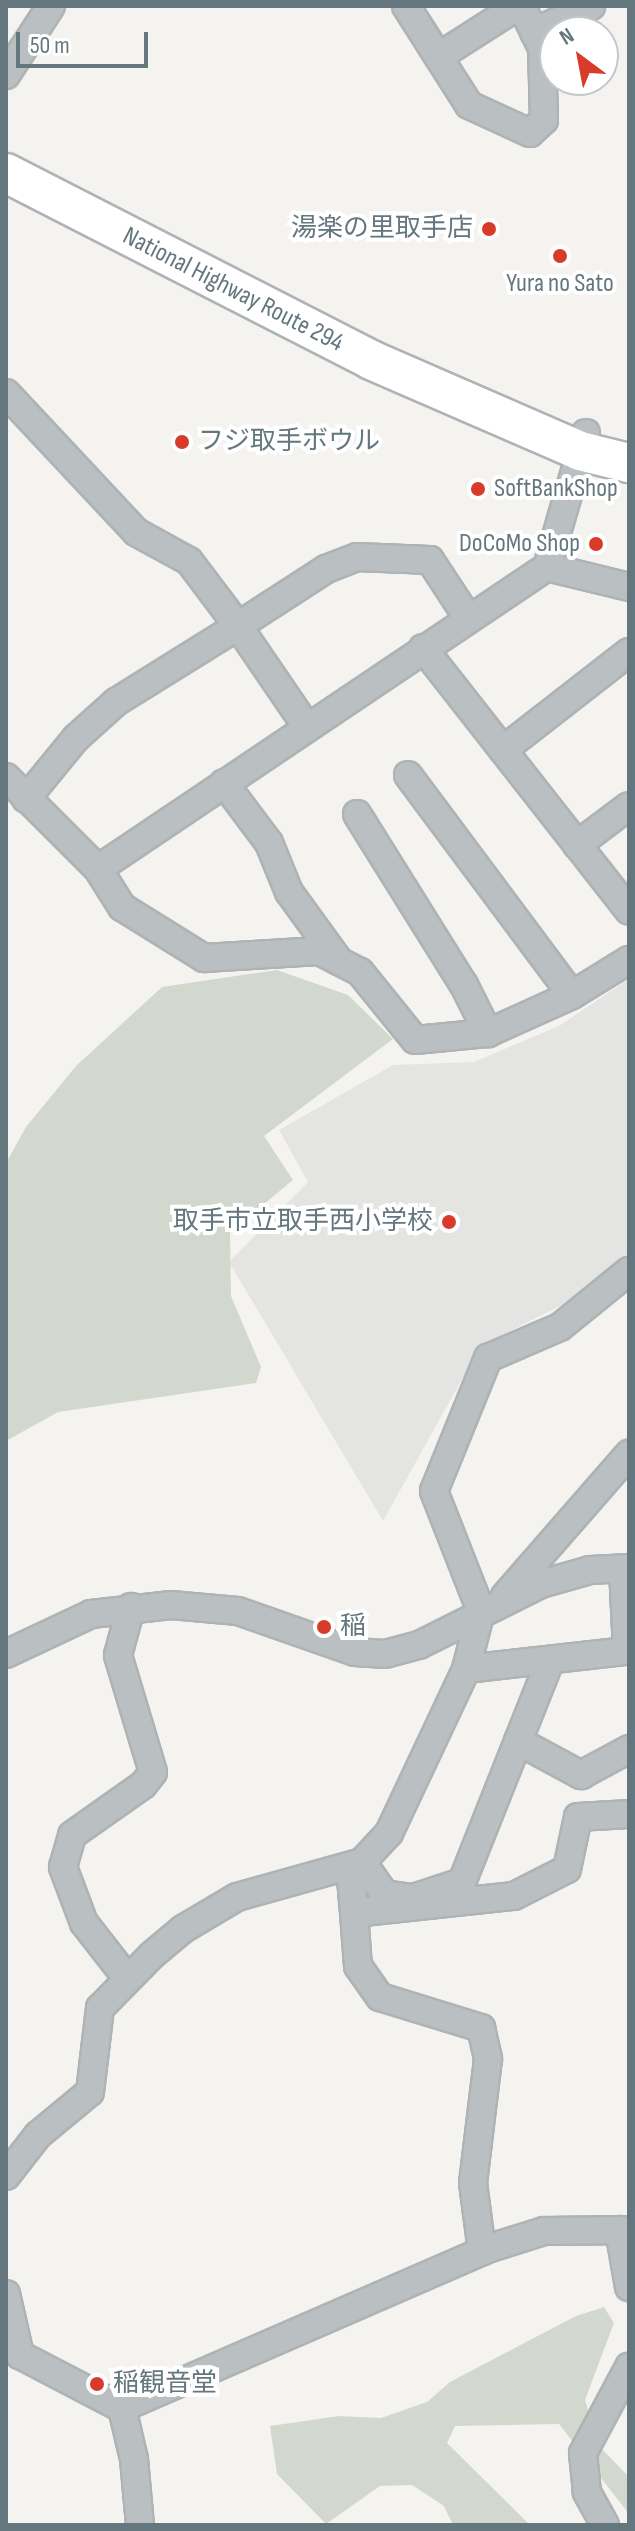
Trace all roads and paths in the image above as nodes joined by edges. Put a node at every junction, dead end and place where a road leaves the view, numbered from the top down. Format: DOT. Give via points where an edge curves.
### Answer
graph roads {
  1 [pos="51,6"];
  2 [pos="406,6"];
  3 [pos="591,6"];
  4 [pos="534,32"];
  5 [pos="438,57"];
  6 [pos="6,75"];
  7 [pos="6,173"];
  8 [pos="6,393"];
  9 [pos="583,442"];
  10 [pos="629,442"];
  11 [pos="629,463"];
  12 [pos="547,567"];
  13 [pos="629,587"];
  14 [pos="468,618"];
  15 [pos="238,626"];
  16 [pos="423,648"];
  17 [pos="629,652"];
  18 [pos="307,727"];
  19 [pos="503,750"];
  20 [pos="408,775"];
  21 [pos="6,777"];
  22 [pos="224,783"];
  23 [pos="26,799"];
  24 [pos="629,806"];
  25 [pos="357,814"];
  26 [pos="577,845"];
  27 [pos="98,869"];
  28 [pos="629,911"];
  29 [pos="629,960"];
  30 [pos="339,961"];
  31 [pos="572,995"];
  32 [pos="488,1033"];
  33 [pos="629,1271"];
  34 [pos="629,1454"];
  35 [pos="626,1569"];
  36 [pos="131,1607"];
  37 [pos="490,1607"];
  38 [pos="628,1653"];
  39 [pos="6,1654"];
  40 [pos="549,1663"];
  41 [pos="466,1669"];
  42 [pos="518,1741"];
  43 [pos="629,1749"];
  44 [pos="581,1775"];
  45 [pos="629,1814"];
  46 [pos="586,1817"];
  47 [pos="356,1865"];
  48 [pos="354,1913"];
  49 [pos="127,1978"];
  50 [pos="6,2176"];
  51 [pos="624,2230"];
  52 [pos="482,2251"];
  53 [pos="629,2287"];
  54 [pos="6,2294"];
  55 [pos="13,2356"];
  56 [pos="629,2367"];
  57 [pos="122,2408"];
  58 [pos="140,2525"];
  59 [pos="605,2525"];
  1 -- 6 [label="street"];
  2 -- 5 [label="street"];
  3 -- 4 [label="street"];
  4 -- 5 [label="street" via="523,9 510,11"];
  4 -- 5 [label="street" via="542,48 544,120 530,133 469,105"];
  7 -- 9 [label="highway, National Highway Route 294" via="371,360"];
  8 -- 15 [label="street" via="136,532 189,561"];
  9 -- 10 [label="highway, National Highway Route 294"];
  9 -- 11 [label="highway, National Highway Route 294"];
  9 -- 12 [label="street"];
  12 -- 13 [label="street"];
  12 -- 14 [label="street"];
  14 -- 15 [label="street" via="430,560 357,557 326,569"];
  14 -- 16 [label="street"];
  15 -- 18 [label="street"];
  15 -- 23 [label="street" via="116,702 76,738"];
  16 -- 18 [label="street"];
  16 -- 19 [label="street"];
  17 -- 19 [label="street"];
  18 -- 22 [label="street"];
  19 -- 26 [label="street"];
  20 -- 31 [label="street"];
  21 -- 23 [label="street"];
  22 -- 27 [label="street"];
  22 -- 30 [label="street" via="269,843 289,892"];
  23 -- 27 [label="street"];
  24 -- 26 [label="street"];
  25 -- 32 [label="street" via="464,985"];
  26 -- 28 [label="street"];
  27 -- 30 [label="street" via="122,907 204,958 319,951"];
  29 -- 31 [label="street"];
  30 -- 32 [label="street" via="360,972 415,1040"];
  31 -- 32 [label="street"];
  33 -- 37 [label="street" via="560,1327 488,1358 434,1491"];
  34 -- 37 [label="street"];
  35 -- 37 [label="street" via="590,1570"];
  35 -- 38 [label="street"];
  36 -- 37 [label="street" via="238,1611 355,1652 385,1654 419,1645"];
  36 -- 39 [label="street" via="91,1614"];
  36 -- 49 [label="street" via="118,1655 153,1772 143,1785 72,1835 63,1867 84,1923"];
  37 -- 41 [label="street"];
  38 -- 40 [label="street"];
  40 -- 41 [label="street"];
  40 -- 42 [label="street"];
  41 -- 47 [label="street" via="389,1833"];
  42 -- 44 [label="street"];
  42 -- 47 [label="street" via="462,1882 413,1898 384,1894"];
  43 -- 44 [label="street"];
  44 -- 46 [label="street"];
  45 -- 46 [label="street"];
  46 -- 48 [label="street" via="578,1817 567,1869 514,1896"];
  47 -- 48 [label="street"];
  47 -- 49 [label="street" via="237,1897 183,1929"];
  48 -- 52 [label="street" via="358,1966 380,1997 481,2028 488,2059 473,2183"];
  49 -- 50 [label="street" via="97,2017 90,2092 38,2135"];
  51 -- 52 [label="street" via="544,2231"];
  51 -- 53 [label="street"];
  52 -- 57 [label="street"];
  54 -- 55 [label="street"];
  55 -- 57 [label="street"];
  56 -- 59 [label="street" via="583,2453 587,2492"];
  57 -- 58 [label="street" via="134,2459"];
}
